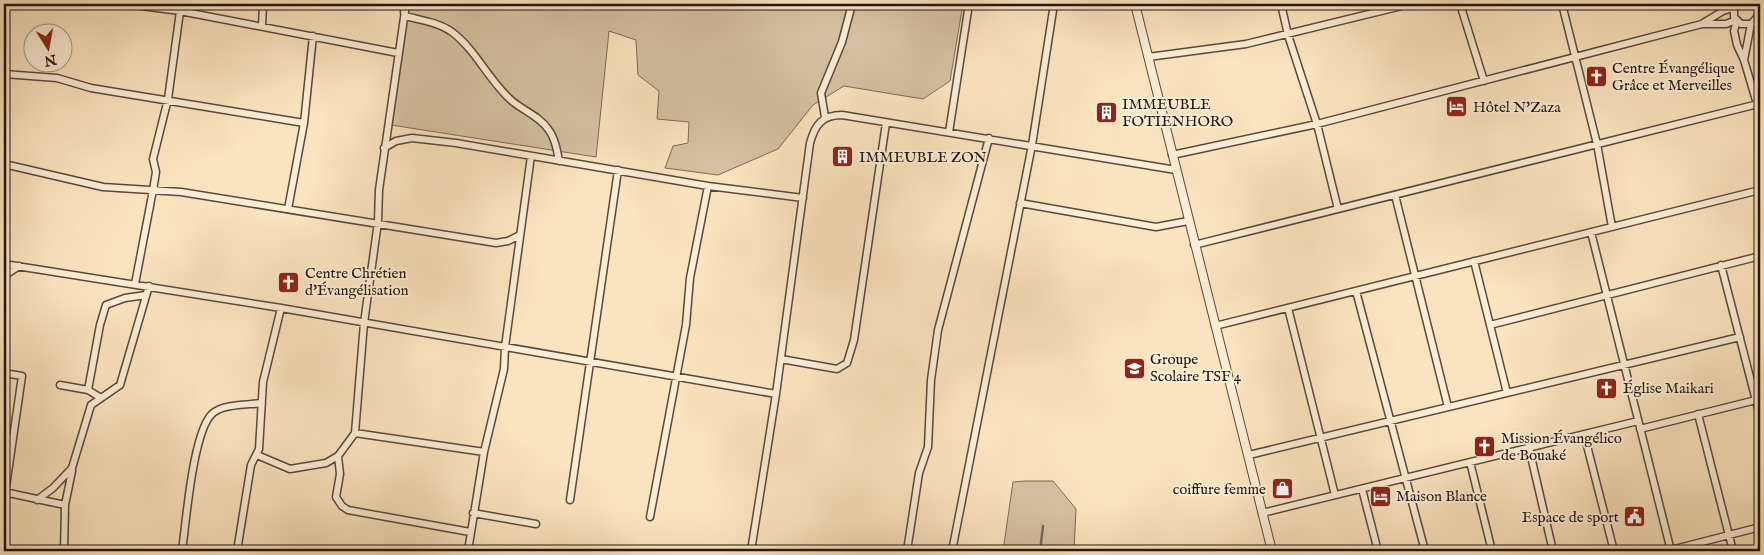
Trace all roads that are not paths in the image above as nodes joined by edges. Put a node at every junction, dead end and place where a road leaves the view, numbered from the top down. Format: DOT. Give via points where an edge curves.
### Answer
graph roads {
  1 [pos="126,4"];
  2 [pos="182,4"];
  3 [pos="263,4"];
  4 [pos="405,4"];
  5 [pos="852,4"];
  6 [pos="969,4"];
  7 [pos="1054,4"];
  8 [pos="1134,4"];
  9 [pos="1281,4"];
  10 [pos="1410,4"];
  11 [pos="1460,4"];
  12 [pos="1562,4"];
  13 [pos="1733,5"];
  14 [pos="180,11"];
  15 [pos="405,16"];
  16 [pos="1760,17"];
  17 [pos="1736,20"];
  18 [pos="1702,24"];
  19 [pos="1751,24"];
  20 [pos="262,26"];
  21 [pos="1288,35"];
  22 [pos="313,36"];
  23 [pos="398,53"];
  24 [pos="1148,57"];
  25 [pos="1575,58"];
  26 [pos="1744,60"];
  27 [pos="4,74"];
  28 [pos="1484,81"];
  29 [pos="168,99"];
  30 [pos="1758,104"];
  31 [pos="1760,114"];
  32 [pos="825,118"];
  33 [pos="304,123"];
  34 [pos="886,123"];
  35 [pos="1317,124"];
  36 [pos="949,132"];
  37 [pos="988,138"];
  38 [pos="1597,144"];
  39 [pos="1032,145"];
  40 [pos="384,148"];
  41 [pos="1172,155"];
  42 [pos="531,156"];
  43 [pos="559,161"];
  44 [pos="4,164"];
  45 [pos="618,170"];
  46 [pos="1176,170"];
  47 [pos="708,186"];
  48 [pos="153,190"];
  49 [pos="1760,190"];
  50 [pos="1395,195"];
  51 [pos="802,198"];
  52 [pos="1020,204"];
  53 [pos="1338,209"];
  54 [pos="288,210"];
  55 [pos="1188,221"];
  56 [pos="378,222"];
  57 [pos="1612,227"];
  58 [pos="1591,232"];
  59 [pos="520,235"];
  60 [pos="1194,245"];
  61 [pos="1760,256"];
  62 [pos="1474,261"];
  63 [pos="4,264"];
  64 [pos="1721,265"];
  65 [pos="20,266"];
  66 [pos="4,276"];
  67 [pos="1415,276"];
  68 [pos="135,284"];
  69 [pos="149,286"];
  70 [pos="1356,291"];
  71 [pos="1607,294"];
  72 [pos="146,295"];
  73 [pos="281,308"];
  74 [pos="1288,308"];
  75 [pos="364,323"];
  76 [pos="1490,325"];
  77 [pos="1214,326"];
  78 [pos="1740,337"];
  79 [pos="504,347"];
  80 [pos="780,359"];
  81 [pos="590,361"];
  82 [pos="1624,365"];
  83 [pos="4,373"];
  84 [pos="675,378"];
  85 [pos="60,385"];
  86 [pos="88,390"];
  87 [pos="1507,393"];
  88 [pos="776,394"];
  89 [pos="101,398"];
  90 [pos="1756,400"];
  91 [pos="262,403"];
  92 [pos="1448,408"];
  93 [pos="1698,414"];
  94 [pos="1760,416"];
  95 [pos="1390,421"];
  96 [pos="1638,421"];
  97 [pos="1640,429"];
  98 [pos="355,433"];
  99 [pos="1584,434"];
  100 [pos="1321,438"];
  101 [pos="1529,448"];
  102 [pos="484,452"];
  103 [pos="258,455"];
  104 [pos="1249,455"];
  105 [pos="338,456"];
  106 [pos="1470,462"];
  107 [pos="72,468"];
  108 [pos="1405,478"];
  109 [pos="1362,489"];
  110 [pos="4,492"];
  111 [pos="1335,495"];
  112 [pos="37,500"];
  113 [pos="570,500"];
  114 [pos="65,505"];
  115 [pos="473,513"];
  116 [pos="1262,513"];
  117 [pos="650,517"];
  118 [pos="536,524"];
  119 [pos="1760,527"];
  120 [pos="470,532"];
  121 [pos="1729,535"];
  122 [pos="64,551"];
  123 [pos="182,551"];
  124 [pos="237,551"];
  125 [pos="468,551"];
  126 [pos="750,551"];
  127 [pos="907,551"];
  128 [pos="952,551"];
  129 [pos="1272,551"];
  130 [pos="1378,551"];
  131 [pos="1425,551"];
  132 [pos="1492,551"];
  133 [pos="1554,551"];
  134 [pos="1614,551"];
  135 [pos="1669,551"];
  136 [pos="1733,551"];
  1 -- 14 [label="street"];
  2 -- 14 [label="street"];
  3 -- 20 [label="street"];
  4 -- 15 [label="street"];
  5 -- 32 [label="street" via="842,42 822,93"];
  6 -- 36 [label="street"];
  7 -- 39 [label="street"];
  8 -- 24 [label="street"];
  9 -- 21 [label="street"];
  10 -- 21 [label="street"];
  11 -- 28 [label="street"];
  12 -- 25 [label="street"];
  13 -- 17 [label="street"];
  13 -- 18 [label="street"];
  14 -- 20 [label="street"];
  14 -- 29 [label="street"];
  15 -- 23 [label="street"];
  15 -- 43 [label="street" via="438,24 451,32 513,102 536,116 549,129"];
  16 -- 19 [label="street"];
  17 -- 18 [label="street" via="1726,24"];
  17 -- 19 [label="street"];
  17 -- 26 [label="street" via="1734,31"];
  18 -- 25 [label="street"];
  19 -- 26 [label="street"];
  20 -- 22 [label="street"];
  21 -- 24 [label="street"];
  21 -- 35 [label="street"];
  22 -- 23 [label="street"];
  22 -- 33 [label="street"];
  23 -- 40 [label="street"];
  24 -- 41 [label="street"];
  25 -- 28 [label="street"];
  25 -- 38 [label="street"];
  26 -- 30 [label="street"];
  27 -- 29 [label="street" via="57,78 91,88"];
  28 -- 35 [label="street"];
  29 -- 33 [label="street"];
  29 -- 48 [label="street" via="154,160"];
  30 -- 31 [label="street"];
  30 -- 38 [label="street"];
  32 -- 34 [label="street" via="842,115"];
  32 -- 51 [label="street" via="817,124 812,138"];
  33 -- 54 [label="street"];
  34 -- 36 [label="street"];
  34 -- 80 [label="street" via="856,331 847,364 837,369"];
  35 -- 41 [label="street"];
  35 -- 53 [label="street"];
  36 -- 37 [label="street"];
  37 -- 39 [label="street"];
  37 -- 127 [label="street" via="938,330 931,380 928,447 920,473"];
  38 -- 50 [label="street"];
  38 -- 57 [label="street"];
  39 -- 46 [label="street"];
  39 -- 52 [label="street"];
  40 -- 42 [label="street" via="412,138"];
  40 -- 56 [label="street"];
  41 -- 46 [label="street"];
  42 -- 43 [label="street"];
  42 -- 59 [label="street"];
  43 -- 45 [label="street"];
  44 -- 48 [label="street" via="103,187"];
  45 -- 47 [label="street"];
  45 -- 81 [label="street"];
  46 -- 55 [label="street"];
  47 -- 51 [label="street"];
  47 -- 84 [label="street"];
  48 -- 54 [label="street"];
  48 -- 68 [label="street"];
  49 -- 57 [label="street"];
  50 -- 53 [label="street"];
  50 -- 67 [label="street"];
  51 -- 80 [label="street"];
  52 -- 55 [label="street" via="1156,227"];
  52 -- 128 [label="street"];
  53 -- 60 [label="street"];
  54 -- 56 [label="street"];
  55 -- 60 [label="street"];
  56 -- 59 [label="street" via="496,243"];
  56 -- 75 [label="street"];
  57 -- 58 [label="street"];
  58 -- 62 [label="street"];
  58 -- 71 [label="street"];
  59 -- 79 [label="street"];
  60 -- 77 [label="street"];
  61 -- 64 [label="street"];
  62 -- 67 [label="street"];
  62 -- 76 [label="street"];
  63 -- 65 [label="street"];
  64 -- 71 [label="street"];
  64 -- 78 [label="street"];
  65 -- 66 [label="street"];
  65 -- 68 [label="street"];
  67 -- 70 [label="street"];
  67 -- 92 [label="street"];
  68 -- 69 [label="street"];
  69 -- 72 [label="street"];
  69 -- 73 [label="street"];
  70 -- 74 [label="street"];
  70 -- 95 [label="street"];
  71 -- 76 [label="street"];
  71 -- 82 [label="street"];
  72 -- 86 [label="street" via="106,305"];
  72 -- 89 [label="street" via="120,385"];
  73 -- 75 [label="street"];
  73 -- 91 [label="street" via="267,361"];
  74 -- 77 [label="street"];
  74 -- 100 [label="street"];
  75 -- 79 [label="street"];
  75 -- 98 [label="street"];
  76 -- 87 [label="street"];
  77 -- 104 [label="street"];
  78 -- 82 [label="street"];
  78 -- 90 [label="street"];
  79 -- 81 [label="street"];
  79 -- 102 [label="street" via="504,369"];
  80 -- 88 [label="street"];
  81 -- 84 [label="street"];
  81 -- 113 [label="street"];
  82 -- 87 [label="street"];
  82 -- 96 [label="street"];
  83 -- 110 [label="street" via="22,376"];
  84 -- 88 [label="street"];
  84 -- 117 [label="street"];
  85 -- 86 [label="street"];
  86 -- 89 [label="street"];
  87 -- 92 [label="street"];
  88 -- 126 [label="street"];
  89 -- 107 [label="street" via="91,405"];
  90 -- 93 [label="street"];
  90 -- 94 [label="street"];
  91 -- 103 [label="street"];
  91 -- 123 [label="street" via="223,409 213,413 205,422 196,454"];
  92 -- 95 [label="street"];
  93 -- 97 [label="street"];
  93 -- 121 [label="street"];
  95 -- 100 [label="street"];
  95 -- 108 [label="street"];
  96 -- 97 [label="street"];
  96 -- 99 [label="street"];
  97 -- 135 [label="street"];
  98 -- 102 [label="street"];
  98 -- 105 [label="street"];
  99 -- 101 [label="street"];
  99 -- 134 [label="street"];
  100 -- 104 [label="street"];
  100 -- 111 [label="street"];
  101 -- 106 [label="street"];
  101 -- 133 [label="street"];
  102 -- 115 [label="street"];
  103 -- 105 [label="street" via="290,469 326,463"];
  103 -- 124 [label="street" via="251,464"];
  104 -- 116 [label="street"];
  105 -- 120 [label="street" via="340,483 336,497 348,510"];
  106 -- 108 [label="street"];
  106 -- 132 [label="street"];
  107 -- 112 [label="street"];
  107 -- 114 [label="street"];
  108 -- 109 [label="street"];
  108 -- 131 [label="street"];
  109 -- 111 [label="street"];
  109 -- 130 [label="street"];
  110 -- 112 [label="street"];
  111 -- 116 [label="street"];
  112 -- 114 [label="street"];
  114 -- 122 [label="street"];
  115 -- 118 [label="street"];
  115 -- 120 [label="street"];
  116 -- 129 [label="street"];
  119 -- 121 [label="street"];
  120 -- 125 [label="street"];
  121 -- 135 [label="street"];
  121 -- 136 [label="street"];
}
